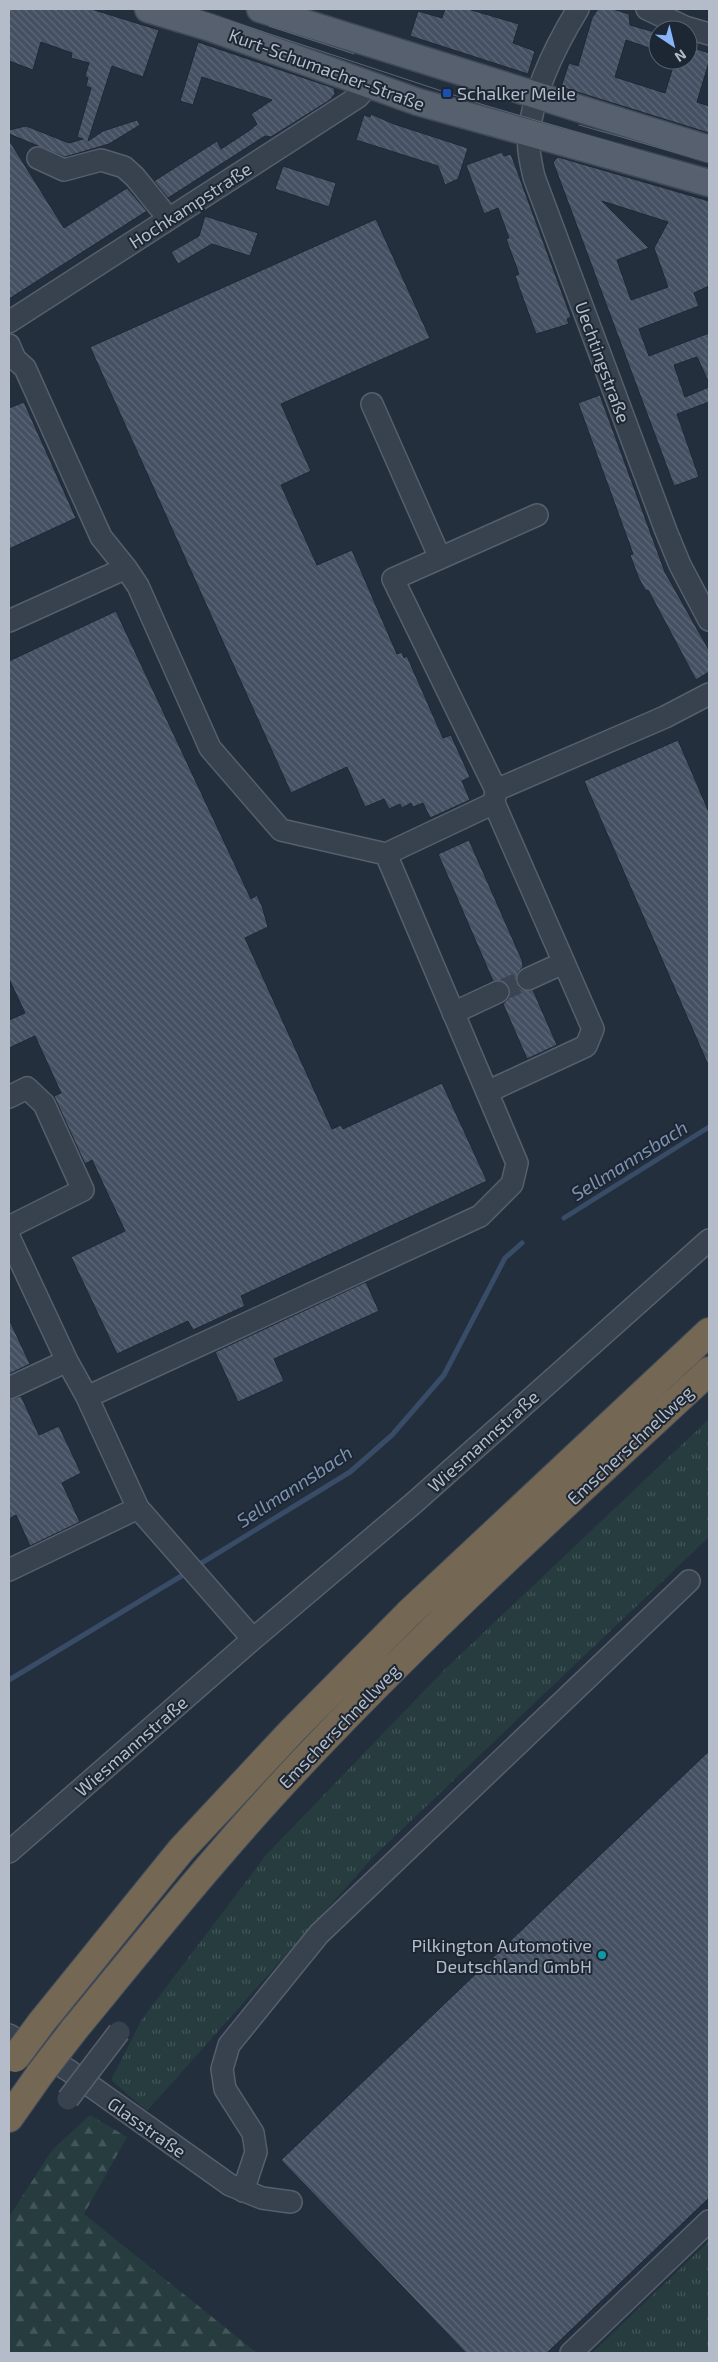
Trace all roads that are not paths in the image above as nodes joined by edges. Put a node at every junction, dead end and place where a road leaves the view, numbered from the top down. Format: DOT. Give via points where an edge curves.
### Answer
graph roads {
  1 [pos="148,9"];
  2 [pos="260,9"];
  3 [pos="578,9"];
  4 [pos="647,9"];
  5 [pos="709,34"];
  6 [pos="369,85"];
  7 [pos="538,96"];
  8 [pos="529,134"];
  9 [pos="709,150"];
  10 [pos="38,158"];
  11 [pos="709,183"];
  12 [pos="169,219"];
  13 [pos="9,322"];
  14 [pos="9,345"];
  15 [pos="372,404"];
  16 [pos="537,515"];
  17 [pos="440,558"];
  18 [pos="126,568"];
  19 [pos="709,620"];
  20 [pos="9,621"];
  21 [pos="709,694"];
  22 [pos="495,797"];
  23 [pos="386,854"];
  24 [pos="563,963"];
  25 [pos="528,979"];
  26 [pos="498,992"];
  27 [pos="453,1013"];
  28 [pos="488,1092"];
  29 [pos="9,1097"];
  30 [pos="9,1227"];
  31 [pos="9,1237"];
  32 [pos="709,1240"];
  33 [pos="709,1332"];
  34 [pos="67,1361"];
  35 [pos="709,1371"];
  36 [pos="9,1388"];
  37 [pos="87,1396"];
  38 [pos="138,1508"];
  39 [pos="9,1570"];
  40 [pos="689,1581"];
  41 [pos="253,1639"];
  42 [pos="9,1852"];
  43 [pos="119,2032"];
  44 [pos="11,2054"];
  45 [pos="68,2099"];
  46 [pos="9,2118"];
  47 [pos="242,2191"];
  48 [pos="291,2202"];
  49 [pos="709,2221"];
  50 [pos="571,2353"];
  1 -- 6 [label="main road, Kurt-Schumacher-Straße" via="208,26"];
  2 -- 7 [label="main road, Kurt-Schumacher-Straße"];
  3 -- 7 [label="street, Uechtingstraße" via="553,53"];
  4 -- 5 [label="street"];
  6 -- 8 [label="main road, Kurt-Schumacher-Straße"];
  6 -- 12 [label="street, Hochkampstraße" via="358,97"];
  7 -- 8 [label="street, Uechtingstraße"];
  7 -- 9 [label="main road, Kurt-Schumacher-Straße"];
  8 -- 11 [label="main road, Kurt-Schumacher-Straße"];
  8 -- 19 [label="street, Uechtingstraße" via="534,176 666,531"];
  10 -- 12 [label="street" via="64,170 101,160 124,167 136,176"];
  12 -- 13 [label="street, Hochkampstraße"];
  14 -- 18 [label="street" via="15,359 25,368 101,537"];
  15 -- 17 [label="street"];
  16 -- 17 [label="street"];
  17 -- 22 [label="street" via="393,579"];
  18 -- 20 [label="street"];
  18 -- 23 [label="street" via="138,586 210,748 281,830"];
  21 -- 22 [label="street"];
  22 -- 23 [label="street"];
  22 -- 24 [label="street"];
  23 -- 27 [label="street"];
  24 -- 25 [label="street"];
  24 -- 28 [label="street" via="593,1029 586,1046"];
  26 -- 27 [label="street"];
  27 -- 28 [label="street"];
  28 -- 37 [label="street" via="517,1163 512,1184 480,1216"];
  29 -- 30 [label="street" via="27,1088 44,1104 82,1190"];
  31 -- 34 [label="street"];
  32 -- 41 [label="street, Wiesmannstraße" via="414,1502"];
  33 -- 44 [label="highway, Emscherschnellweg, bridge" via="408,1614 293,1730 181,1850"];
  34 -- 36 [label="street"];
  34 -- 37 [label="street"];
  35 -- 46 [label="highway, Emscherschnellweg, bridge" via="435,1628 313,1751 200,1876 73,2031"];
  37 -- 38 [label="street"];
  38 -- 39 [label="street"];
  38 -- 41 [label="street"];
  40 -- 47 [label="street" via="319,1934 229,2045 222,2069 225,2089 253,2133 256,2152"];
  41 -- 42 [label="street, Wiesmannstraße"];
  43 -- 45 [label="street, bridge"];
  44 -- 47 [label="street, Glasstraße" via="68,2070"];
  47 -- 48 [label="street, Glasstraße"];
  49 -- 50 [label="street"];
}
